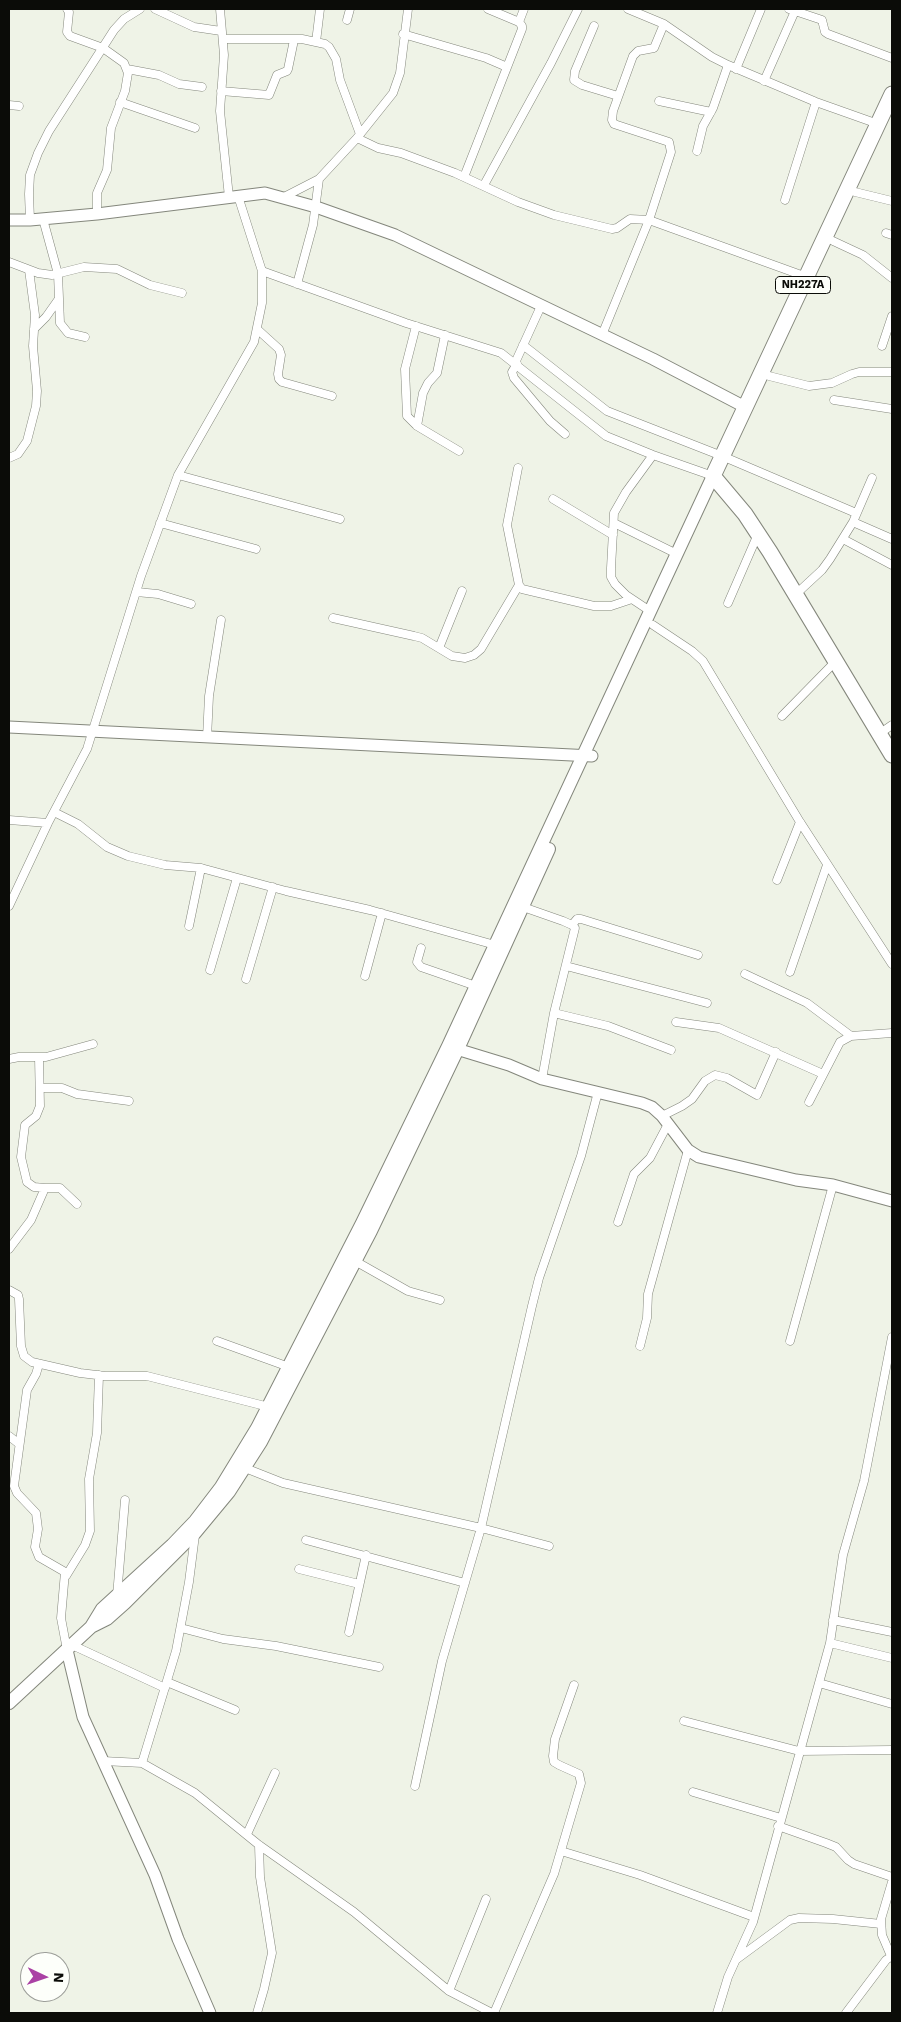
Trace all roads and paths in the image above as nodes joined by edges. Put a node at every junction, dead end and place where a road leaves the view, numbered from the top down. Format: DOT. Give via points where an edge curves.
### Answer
graph roads {
  1 [pos="67,9"];
  2 [pos="136,9"];
  3 [pos="154,9"];
  4 [pos="220,9"];
  5 [pos="320,9"];
  6 [pos="350,9"];
  7 [pos="408,9"];
  8 [pos="488,9"];
  9 [pos="524,9"];
  10 [pos="578,9"];
  11 [pos="628,9"];
  12 [pos="762,9"];
  13 [pos="792,10"];
  14 [pos="347,20"];
  15 [pos="519,22"];
  16 [pos="664,24"];
  17 [pos="594,26"];
  18 [pos="403,34"];
  19 [pos="222,35"];
  20 [pos="294,40"];
  21 [pos="316,42"];
  22 [pos="103,48"];
  23 [pos="892,58"];
  24 [pos="728,65"];
  25 [pos="508,67"];
  26 [pos="127,69"];
  27 [pos="736,69"];
  28 [pos="764,81"];
  29 [pos="202,87"];
  30 [pos="221,91"];
  31 [pos="892,94"];
  32 [pos="618,96"];
  33 [pos="659,101"];
  34 [pos="120,102"];
  35 [pos="816,102"];
  36 [pos="9,105"];
  37 [pos="19,106"];
  38 [pos="711,112"];
  39 [pos="892,113"];
  40 [pos="878,124"];
  41 [pos="195,128"];
  42 [pos="358,136"];
  43 [pos="697,151"];
  44 [pos="464,176"];
  45 [pos="319,179"];
  46 [pos="484,185"];
  47 [pos="855,192"];
  48 [pos="234,196"];
  49 [pos="282,198"];
  50 [pos="785,200"];
  51 [pos="892,201"];
  52 [pos="316,207"];
  53 [pos="97,214"];
  54 [pos="43,219"];
  55 [pos="9,220"];
  56 [pos="30,220"];
  57 [pos="650,220"];
  58 [pos="833,241"];
  59 [pos="9,262"];
  60 [pos="29,270"];
  61 [pos="262,271"];
  62 [pos="58,274"];
  63 [pos="811,278"];
  64 [pos="892,278"];
  65 [pos="297,284"];
  66 [pos="182,293"];
  67 [pos="58,300"];
  68 [pos="541,306"];
  69 [pos="892,316"];
  70 [pos="416,326"];
  71 [pos="34,329"];
  72 [pos="257,330"];
  73 [pos="445,335"];
  74 [pos="602,335"];
  75 [pos="85,337"];
  76 [pos="523,345"];
  77 [pos="882,346"];
  78 [pos="516,364"];
  79 [pos="892,372"];
  80 [pos="770,376"];
  81 [pos="332,396"];
  82 [pos="834,400"];
  83 [pos="745,407"];
  84 [pos="892,409"];
  85 [pos="416,426"];
  86 [pos="565,434"];
  87 [pos="460,450"];
  88 [pos="653,455"];
  89 [pos="9,458"];
  90 [pos="726,458"];
  91 [pos="518,468"];
  92 [pos="178,476"];
  93 [pos="872,478"];
  94 [pos="716,479"];
  95 [pos="553,499"];
  96 [pos="856,513"];
  97 [pos="340,520"];
  98 [pos="853,522"];
  99 [pos="160,523"];
  100 [pos="614,523"];
  101 [pos="758,534"];
  102 [pos="613,535"];
  103 [pos="843,539"];
  104 [pos="892,539"];
  105 [pos="256,549"];
  106 [pos="677,554"];
  107 [pos="892,565"];
  108 [pos="519,585"];
  109 [pos="462,591"];
  110 [pos="136,592"];
  111 [pos="795,595"];
  112 [pos="632,599"];
  113 [pos="728,603"];
  114 [pos="191,604"];
  115 [pos="650,611"];
  116 [pos="333,618"];
  117 [pos="221,620"];
  118 [pos="653,625"];
  119 [pos="439,648"];
  120 [pos="835,662"];
  121 [pos="782,716"];
  122 [pos="892,725"];
  123 [pos="9,727"];
  124 [pos="94,732"];
  125 [pos="879,734"];
  126 [pos="207,738"];
  127 [pos="588,755"];
  128 [pos="892,755"];
  129 [pos="54,812"];
  130 [pos="9,820"];
  131 [pos="800,822"];
  132 [pos="48,823"];
  133 [pos="827,865"];
  134 [pos="201,868"];
  135 [pos="237,878"];
  136 [pos="777,880"];
  137 [pos="273,887"];
  138 [pos="9,906"];
  139 [pos="523,907"];
  140 [pos="382,913"];
  141 [pos="572,925"];
  142 [pos="189,926"];
  143 [pos="495,945"];
  144 [pos="421,948"];
  145 [pos="698,955"];
  146 [pos="892,964"];
  147 [pos="566,966"];
  148 [pos="210,970"];
  149 [pos="790,972"];
  150 [pos="745,974"];
  151 [pos="365,976"];
  152 [pos="246,979"];
  153 [pos="476,986"];
  154 [pos="707,1003"];
  155 [pos="554,1013"];
  156 [pos="676,1022"];
  157 [pos="892,1033"];
  158 [pos="851,1036"];
  159 [pos="93,1044"];
  160 [pos="453,1048"];
  161 [pos="671,1050"];
  162 [pos="776,1052"];
  163 [pos="39,1057"];
  164 [pos="9,1059"];
  165 [pos="823,1074"];
  166 [pos="542,1079"];
  167 [pos="40,1088"];
  168 [pos="598,1092"];
  169 [pos="129,1101"];
  170 [pos="809,1102"];
  171 [pos="665,1120"];
  172 [pos="688,1150"];
  173 [pos="833,1185"];
  174 [pos="45,1188"];
  175 [pos="892,1201"];
  176 [pos="77,1204"];
  177 [pos="618,1222"];
  178 [pos="9,1249"];
  179 [pos="355,1261"];
  180 [pos="9,1290"];
  181 [pos="440,1300"];
  182 [pos="892,1337"];
  183 [pos="217,1341"];
  184 [pos="790,1341"];
  185 [pos="640,1346"];
  186 [pos="39,1364"];
  187 [pos="289,1367"];
  188 [pos="99,1376"];
  189 [pos="269,1407"];
  190 [pos="9,1436"];
  191 [pos="18,1443"];
  192 [pos="245,1468"];
  193 [pos="11,1482"];
  194 [pos="125,1500"];
  195 [pos="480,1528"];
  196 [pos="195,1533"];
  197 [pos="306,1540"];
  198 [pos="549,1546"];
  199 [pos="366,1555"];
  200 [pos="299,1569"];
  201 [pos="66,1576"];
  202 [pos="465,1583"];
  203 [pos="359,1584"];
  204 [pos="116,1596"];
  205 [pos="833,1620"];
  206 [pos="91,1626"];
  207 [pos="181,1628"];
  208 [pos="348,1632"];
  209 [pos="892,1632"];
  210 [pos="830,1643"];
  211 [pos="69,1648"];
  212 [pos="892,1658"];
  213 [pos="379,1667"];
  214 [pos="819,1683"];
  215 [pos="166,1685"];
  216 [pos="574,1685"];
  217 [pos="9,1703"];
  218 [pos="892,1704"];
  219 [pos="235,1710"];
  220 [pos="684,1721"];
  221 [pos="892,1750"];
  222 [pos="799,1751"];
  223 [pos="103,1761"];
  224 [pos="142,1763"];
  225 [pos="275,1773"];
  226 [pos="415,1786"];
  227 [pos="694,1792"];
  228 [pos="780,1818"];
  229 [pos="778,1826"];
  230 [pos="247,1834"];
  231 [pos="259,1844"];
  232 [pos="561,1851"];
  233 [pos="892,1877"];
  234 [pos="892,1882"];
  235 [pos="486,1899"];
  236 [pos="754,1916"];
  237 [pos="881,1924"];
  238 [pos="892,1956"];
  239 [pos="736,1960"];
  240 [pos="449,1991"];
  241 [pos="210,2013"];
  242 [pos="257,2013"];
  243 [pos="493,2013"];
  244 [pos="717,2013"];
  245 [pos="846,2013"];
  1 -- 22 [label="street" via="67,32 70,36"];
  2 -- 22 [label="street" via="120,23"];
  3 -- 19 [label="street"];
  4 -- 19 [label="street"];
  5 -- 21 [label="street"];
  6 -- 14 [label="street"];
  7 -- 18 [label="street"];
  8 -- 15 [label="street"];
  9 -- 15 [label="street"];
  10 -- 46 [label="street"];
  11 -- 16 [label="street"];
  12 -- 27 [label="street"];
  13 -- 23 [label="street" via="822,20 828,34"];
  13 -- 28 [label="street"];
  15 -- 25 [label="street" via="521,34"];
  16 -- 24 [label="street"];
  16 -- 32 [label="street" via="654,48 638,51 633,56"];
  17 -- 32 [label="street" via="574,80"];
  18 -- 25 [label="street"];
  18 -- 42 [label="street" via="398,83 384,106"];
  19 -- 20 [label="street"];
  19 -- 30 [label="street"];
  20 -- 21 [label="street"];
  20 -- 30 [label="street" via="288,69 277,75 270,95"];
  21 -- 42 [label="street" via="324,44 332,52"];
  22 -- 26 [label="street"];
  22 -- 56 [label="street" via="48,131 38,153 29,183"];
  24 -- 27 [label="street"];
  24 -- 38 [label="street"];
  25 -- 44 [label="street"];
  26 -- 29 [label="street"];
  26 -- 34 [label="street" via="127,82"];
  27 -- 28 [label="street"];
  28 -- 35 [label="street"];
  30 -- 48 [label="street" via="220,112"];
  31 -- 40 [label="highway, NH227A"];
  32 -- 57 [label="street" via="612,120 614,124 671,145"];
  33 -- 38 [label="street"];
  34 -- 41 [label="street"];
  34 -- 53 [label="street" via="111,128 107,170 97,193"];
  35 -- 40 [label="street"];
  35 -- 50 [label="street"];
  36 -- 37 [label="street"];
  38 -- 43 [label="street" via="703,126"];
  39 -- 47 [label="highway, NH227A"];
  40 -- 63 [label="highway, NH227A"];
  42 -- 44 [label="street" via="378,148"];
  42 -- 45 [label="street"];
  44 -- 46 [label="street"];
  45 -- 49 [label="street"];
  45 -- 52 [label="street"];
  46 -- 57 [label="street" via="540,211 607,228 618,228 630,219"];
  47 -- 51 [label="street"];
  47 -- 58 [label="highway, NH227A"];
  48 -- 49 [label="street" via="265,193"];
  48 -- 53 [label="street"];
  48 -- 61 [label="street"];
  49 -- 52 [label="street"];
  52 -- 65 [label="street"];
  52 -- 68 [label="street" via="395,235"];
  53 -- 54 [label="street"];
  54 -- 56 [label="street"];
  54 -- 62 [label="street"];
  55 -- 56 [label="street"];
  57 -- 63 [label="street"];
  57 -- 74 [label="street"];
  58 -- 63 [label="highway, NH227A"];
  58 -- 64 [label="street" via="863,255"];
  59 -- 60 [label="street"];
  60 -- 62 [label="street" via="45,275"];
  60 -- 71 [label="street"];
  61 -- 65 [label="street"];
  61 -- 72 [label="street" via="262,303"];
  62 -- 66 [label="street" via="84,267 109,268 150,285"];
  62 -- 67 [label="street"];
  63 -- 80 [label="highway, NH227A"];
  63 -- 83 [label="highway, NH227A"];
  65 -- 70 [label="street"];
  67 -- 71 [label="street"];
  67 -- 75 [label="street" via="62,329 68,334"];
  68 -- 74 [label="street"];
  68 -- 76 [label="street"];
  69 -- 77 [label="street"];
  70 -- 73 [label="street"];
  70 -- 85 [label="street" via="405,378 407,416"];
  71 -- 89 [label="street" via="35,412 27,441 18,454"];
  72 -- 81 [label="street" via="279,349 278,374 282,382"];
  72 -- 92 [label="street" via="249,353"];
  73 -- 78 [label="street" via="501,353"];
  73 -- 85 [label="street" via="437,373 423,393"];
  74 -- 83 [label="street"];
  76 -- 78 [label="street"];
  76 -- 90 [label="street" via="607,411"];
  78 -- 86 [label="street" via="512,372 514,378"];
  78 -- 88 [label="street" via="606,436"];
  79 -- 80 [label="street" via="859,372 832,383 809,386"];
  80 -- 90 [label="highway, NH227A"];
  82 -- 84 [label="street"];
  83 -- 90 [label="highway, NH227A"];
  85 -- 87 [label="street"];
  88 -- 94 [label="street"];
  88 -- 100 [label="street" via="626,492 614,513"];
  90 -- 94 [label="highway, NH227A"];
  90 -- 96 [label="street"];
  91 -- 108 [label="street" via="507,525"];
  92 -- 97 [label="street"];
  92 -- 99 [label="street"];
  93 -- 96 [label="street"];
  94 -- 101 [label="highway"];
  94 -- 106 [label="main road"];
  94 -- 118 [label="main road"];
  95 -- 102 [label="street"];
  96 -- 98 [label="street"];
  98 -- 103 [label="street"];
  98 -- 104 [label="street"];
  99 -- 105 [label="street"];
  99 -- 110 [label="street"];
  100 -- 102 [label="street"];
  100 -- 106 [label="street"];
  101 -- 111 [label="highway"];
  101 -- 113 [label="street"];
  102 -- 112 [label="street" via="611,577"];
  103 -- 107 [label="street"];
  103 -- 111 [label="street" via="822,570"];
  106 -- 115 [label="main road"];
  108 -- 112 [label="street" via="525,590 594,606 611,606"];
  108 -- 119 [label="street" via="478,653 465,658 452,656"];
  109 -- 119 [label="street"];
  110 -- 114 [label="street" via="158,594"];
  110 -- 124 [label="street"];
  111 -- 120 [label="highway"];
  112 -- 115 [label="street"];
  115 -- 127 [label="main road"];
  116 -- 119 [label="street" via="414,636"];
  117 -- 126 [label="street" via="210,688"];
  118 -- 127 [label="main road"];
  118 -- 131 [label="street" via="703,661"];
  120 -- 121 [label="street"];
  120 -- 125 [label="highway"];
  122 -- 125 [label="street"];
  123 -- 124 [label="street"];
  124 -- 126 [label="street"];
  124 -- 129 [label="street" via="78,770"];
  125 -- 128 [label="highway"];
  126 -- 127 [label="street"];
  127 -- 139 [label="main road"];
  127 -- 143 [label="main road"];
  129 -- 132 [label="street"];
  129 -- 134 [label="street" via="78,824 117,852 156,864"];
  130 -- 132 [label="street"];
  131 -- 133 [label="street"];
  131 -- 136 [label="street"];
  132 -- 138 [label="street"];
  133 -- 146 [label="street"];
  133 -- 149 [label="street"];
  134 -- 135 [label="street"];
  134 -- 142 [label="street"];
  135 -- 137 [label="street"];
  135 -- 148 [label="street"];
  137 -- 140 [label="street"];
  137 -- 152 [label="street"];
  139 -- 141 [label="street"];
  139 -- 160 [label="main road"];
  140 -- 143 [label="street"];
  140 -- 151 [label="street"];
  141 -- 145 [label="street" via="577,919 582,919"];
  141 -- 147 [label="street" via="574,932"];
  143 -- 153 [label="main road"];
  144 -- 153 [label="street" via="417,962 421,967"];
  147 -- 154 [label="street"];
  147 -- 155 [label="street"];
  150 -- 158 [label="street" via="807,1003"];
  153 -- 160 [label="main road"];
  155 -- 161 [label="street" via="608,1026"];
  155 -- 166 [label="street"];
  156 -- 162 [label="street" via="719,1028"];
  157 -- 158 [label="street"];
  158 -- 165 [label="street" via="837,1046"];
  159 -- 163 [label="street"];
  160 -- 166 [label="street"];
  160 -- 179 [label="main road"];
  160 -- 187 [label="main road"];
  162 -- 165 [label="street"];
  162 -- 171 [label="street" via="757,1095 715,1075"];
  163 -- 164 [label="street"];
  163 -- 167 [label="street"];
  165 -- 170 [label="street"];
  166 -- 168 [label="street"];
  167 -- 169 [label="street" via="62,1088 77,1094"];
  167 -- 174 [label="street" via="39,1112 25,1124 21,1157 27,1182 34,1187"];
  168 -- 171 [label="street" via="652,1107"];
  168 -- 195 [label="street" via="581,1156 534,1297"];
  171 -- 172 [label="street"];
  171 -- 177 [label="street" via="650,1158 634,1174"];
  172 -- 173 [label="street" via="699,1157 796,1180"];
  172 -- 185 [label="street" via="648,1294"];
  173 -- 175 [label="street"];
  173 -- 184 [label="street"];
  174 -- 176 [label="street" via="60,1188"];
  174 -- 178 [label="street" via="31,1220"];
  179 -- 181 [label="street" via="408,1291"];
  179 -- 192 [label="main road"];
  180 -- 186 [label="street" via="19,1299 22,1352"];
  182 -- 205 [label="street" via="864,1481 843,1555"];
  183 -- 187 [label="street"];
  186 -- 188 [label="street"];
  186 -- 191 [label="street" via="27,1390"];
  187 -- 189 [label="main road"];
  188 -- 189 [label="street" via="147,1376"];
  188 -- 201 [label="street" via="97,1433 89,1478 90,1531"];
  189 -- 204 [label="main road" via="236,1464 195,1521"];
  190 -- 191 [label="street"];
  191 -- 193 [label="street"];
  192 -- 195 [label="street" via="283,1483"];
  192 -- 196 [label="main road" via="217,1509"];
  193 -- 201 [label="street" via="38,1517 36,1552 63,1570"];
  194 -- 204 [label="street"];
  195 -- 198 [label="street"];
  195 -- 202 [label="street"];
  196 -- 206 [label="main road" via="125,1603 107,1619"];
  196 -- 207 [label="street"];
  197 -- 199 [label="street"];
  199 -- 202 [label="street"];
  199 -- 203 [label="street"];
  200 -- 203 [label="street"];
  201 -- 211 [label="street" via="61,1618"];
  202 -- 226 [label="street" via="442,1661"];
  203 -- 208 [label="street"];
  204 -- 206 [label="main road"];
  205 -- 209 [label="street"];
  205 -- 210 [label="street"];
  206 -- 211 [label="main road"];
  207 -- 213 [label="street" via="223,1639"];
  207 -- 215 [label="street"];
  210 -- 212 [label="street"];
  210 -- 214 [label="street"];
  211 -- 215 [label="street"];
  211 -- 217 [label="main road"];
  211 -- 223 [label="street" via="83,1717"];
  214 -- 218 [label="street"];
  214 -- 222 [label="street"];
  215 -- 219 [label="street"];
  215 -- 224 [label="street"];
  216 -- 232 [label="street" via="555,1739 553,1756 554,1762 581,1777"];
  220 -- 222 [label="street"];
  221 -- 222 [label="street"];
  222 -- 228 [label="street"];
  223 -- 224 [label="street"];
  223 -- 241 [label="street" via="155,1875"];
  224 -- 230 [label="street" via="196,1793"];
  225 -- 230 [label="street"];
  227 -- 228 [label="street"];
  228 -- 229 [label="street"];
  229 -- 233 [label="street" via="826,1843 854,1864"];
  229 -- 236 [label="street"];
  230 -- 231 [label="street"];
  231 -- 240 [label="street" via="354,1912"];
  231 -- 242 [label="street" via="260,1877 272,1953"];
  232 -- 236 [label="street"];
  232 -- 243 [label="street"];
  234 -- 237 [label="street"];
  235 -- 240 [label="street"];
  236 -- 239 [label="street"];
  237 -- 238 [label="street" via="882,1935"];
  237 -- 239 [label="street" via="833,1919 790,1920"];
  238 -- 245 [label="street"];
  239 -- 244 [label="street"];
  240 -- 243 [label="street"];
}
